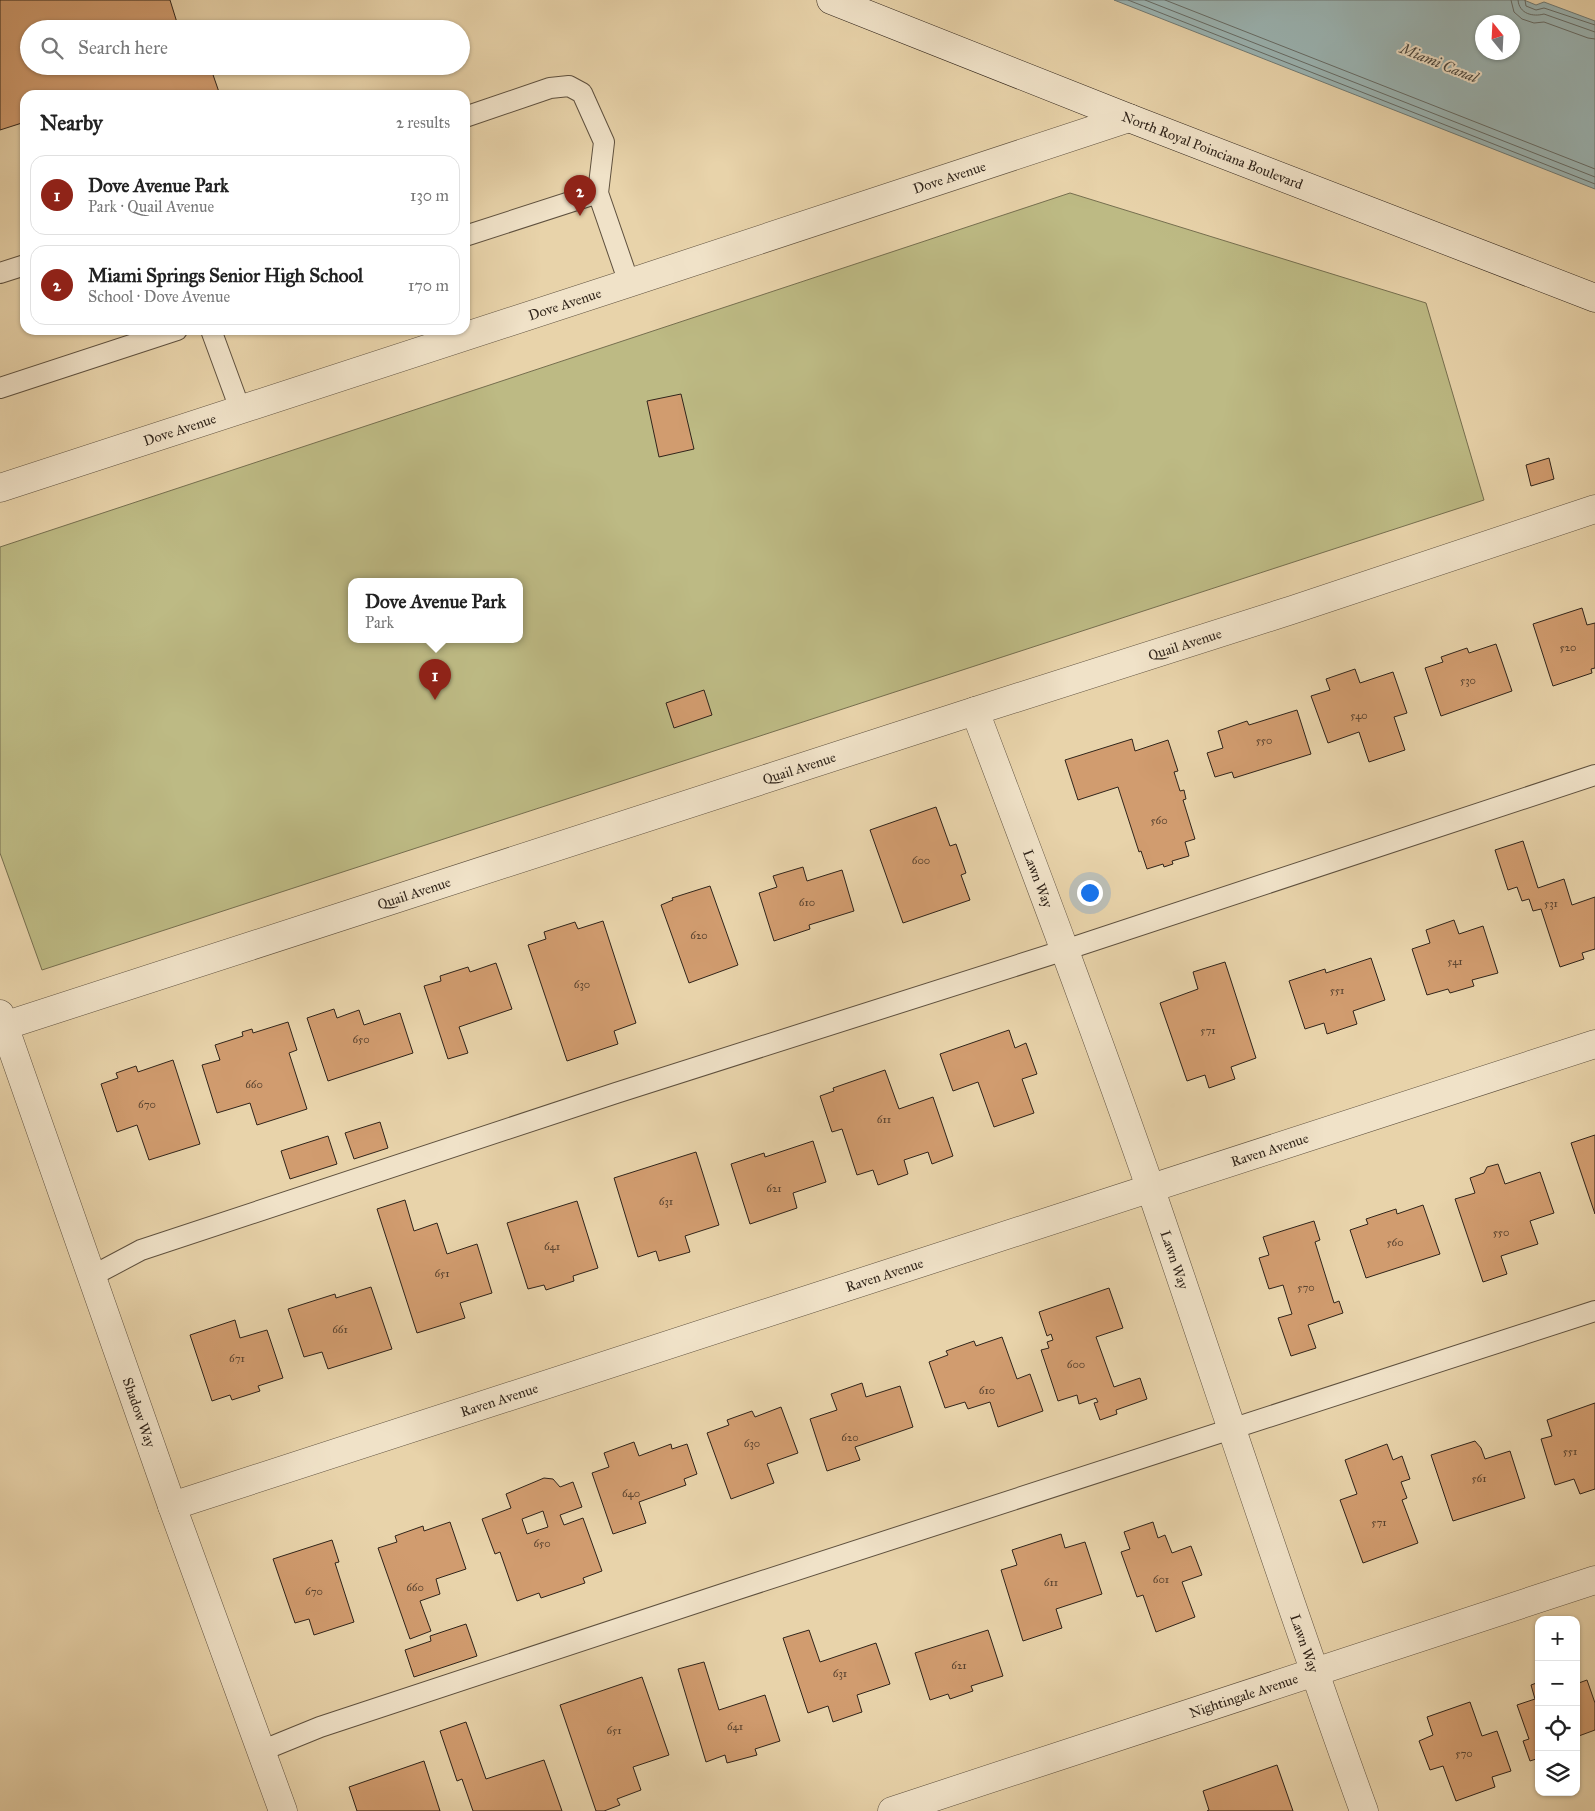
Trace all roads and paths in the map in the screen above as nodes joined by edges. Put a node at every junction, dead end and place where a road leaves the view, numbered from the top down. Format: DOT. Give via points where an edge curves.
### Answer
graph roads {
  1 [pos="831,0"];
  2 [pos="470,115"];
  3 [pos="1129,118"];
  4 [pos="598,193"];
  5 [pos="470,234"];
  6 [pos="20,267"];
  7 [pos="0,273"];
  8 [pos="629,283"];
  9 [pos="1595,298"];
  10 [pos="162,335"];
  11 [pos="213,335"];
  12 [pos="470,335"];
  13 [pos="470,335"];
  14 [pos="0,388"];
  15 [pos="240,410"];
  16 [pos="0,488"];
  17 [pos="1595,509"];
  18 [pos="975,711"];
  19 [pos="1595,775"];
  20 [pos="1065,950"];
  21 [pos="2,1020"];
  22 [pos="1595,1044"];
  23 [pos="1151,1190"];
  24 [pos="92,1276"];
  25 [pos="1595,1311"];
  26 [pos="1231,1429"];
  27 [pos="172,1506"];
  28 [pos="1595,1580"];
  29 [pos="1314,1672"];
  30 [pos="261,1751"];
  31 [pos="283,1811"];
  32 [pos="892,1811"];
  33 [pos="1364,1811"];
  1 -- 3 [label="street, North Royal Poinciana Boulevard"];
  2 -- 4 [label="lane" via="550,88 569,86 582,92 604,142"];
  3 -- 8 [label="street, Dove Avenue"];
  3 -- 9 [label="street, North Royal Poinciana Boulevard"];
  4 -- 5 [label="lane"];
  4 -- 8 [label="lane"];
  6 -- 7 [label="lane"];
  8 -- 12 [label="street, Dove Avenue"];
  10 -- 14 [label="lane"];
  11 -- 15 [label="lane"];
  13 -- 15 [label="street, Dove Avenue"];
  15 -- 16 [label="street, Dove Avenue"];
  17 -- 18 [label="street, Quail Avenue"];
  18 -- 20 [label="street, Lawn Way"];
  18 -- 21 [label="street, Quail Avenue"];
  19 -- 20 [label="lane"];
  20 -- 23 [label="street, Lawn Way"];
  20 -- 24 [label="lane" via="616,1093 142,1250"];
  21 -- 24 [label="street, Shadow Way"];
  22 -- 23 [label="street, Raven Avenue"];
  23 -- 26 [label="street, Lawn Way"];
  23 -- 27 [label="street, Raven Avenue"];
  24 -- 27 [label="street, Shadow Way"];
  25 -- 26 [label="lane"];
  26 -- 29 [label="street, Lawn Way"];
  26 -- 30 [label="lane" via="330,1724"];
  27 -- 30 [label="street, Shadow Way"];
  28 -- 29 [label="street, Nightingale Avenue"];
  29 -- 32 [label="street, Nightingale Avenue"];
  29 -- 33 [label="street, Lawn Way"];
  30 -- 31 [label="street, Shadow Way"];
}
